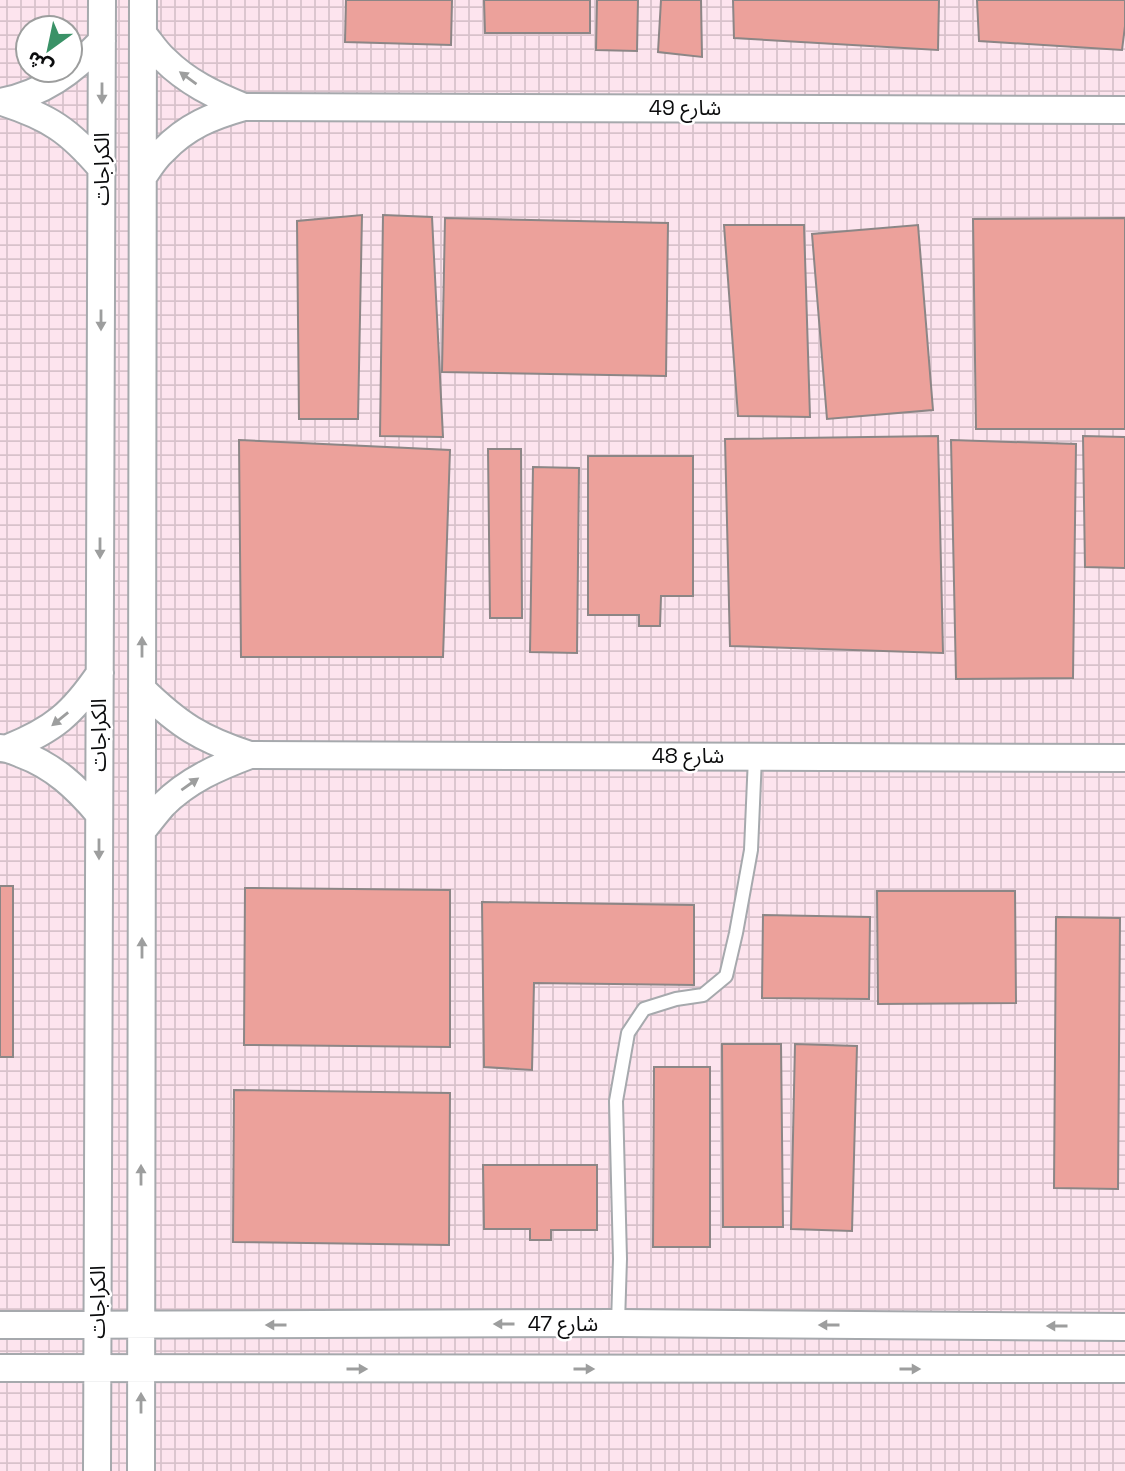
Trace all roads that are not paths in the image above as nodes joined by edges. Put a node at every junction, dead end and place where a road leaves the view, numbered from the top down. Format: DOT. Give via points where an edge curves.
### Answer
graph roads {
  1 [pos="102,0"];
  2 [pos="143,0"];
  3 [pos="143,34"];
  4 [pos="102,41"];
  5 [pos="1,102"];
  6 [pos="244,107"];
  7 [pos="1125,110"];
  8 [pos="102,169"];
  9 [pos="143,177"];
  10 [pos="100,673"];
  11 [pos="142,690"];
  12 [pos="4,748"];
  13 [pos="250,755"];
  14 [pos="755,757"];
  15 [pos="1125,758"];
  16 [pos="99,814"];
  17 [pos="142,831"];
  18 [pos="618,1323"];
  19 [pos="0,1325"];
  20 [pos="97,1325"];
  21 [pos="141,1325"];
  22 [pos="1125,1326"];
  23 [pos="0,1368"];
  24 [pos="98,1368"];
  25 [pos="141,1369"];
  26 [pos="1125,1369"];
  27 [pos="97,1471"];
  28 [pos="141,1471"];
  1 -- 4 [label="street, الكراجات"];
  2 -- 3 [label="street, الكراجات"];
  6 -- 3 [label="street, شارع 49, one-way" via="187,79"];
  3 -- 9 [label="street, الكراجات"];
  4 -- 5 [label="street" via="58,80"];
  4 -- 8 [label="street, الكراجات, one-way"];
  5 -- 8 [label="street" via="58,126"];
  6 -- 7 [label="street, شارع 49"];
  6 -- 9 [label="street, شارع 49" via="186,131 162,151"];
  8 -- 10 [label="street, الكراجات, one-way"];
  11 -- 9 [label="street, الكراجات, one-way"];
  10 -- 12 [label="street, one-way" via="61,720 36,737"];
  10 -- 16 [label="street, الكراجات"];
  11 -- 13 [label="street, شارع 48" via="191,731"];
  11 -- 17 [label="street, الكراجات"];
  12 -- 16 [label="street" via="59,774"];
  13 -- 14 [label="street, شارع 48"];
  17 -- 13 [label="street, شارع 48, one-way" via="189,783"];
  14 -- 15 [label="street, شارع 48"];
  14 -- 18 [label="lane" via="751,850 726,976 703,995 645,1009 628,1032 616,1101"];
  16 -- 20 [label="street, الكراجات, one-way"];
  21 -- 17 [label="street, الكراجات, one-way"];
  18 -- 21 [label="street, شارع 47, one-way"];
  22 -- 18 [label="street, شارع 47, one-way"];
  19 -- 20 [label="street, شارع 47"];
  20 -- 21 [label="street, شارع 47"];
  20 -- 24 [label="street, الكراجات"];
  21 -- 25 [label="street, الكراجات"];
  23 -- 24 [label="street"];
  24 -- 25 [label="street"];
  24 -- 27 [label="street, الكراجات"];
  25 -- 26 [label="street, one-way"];
  28 -- 25 [label="street, الكراجات, one-way"];
}
